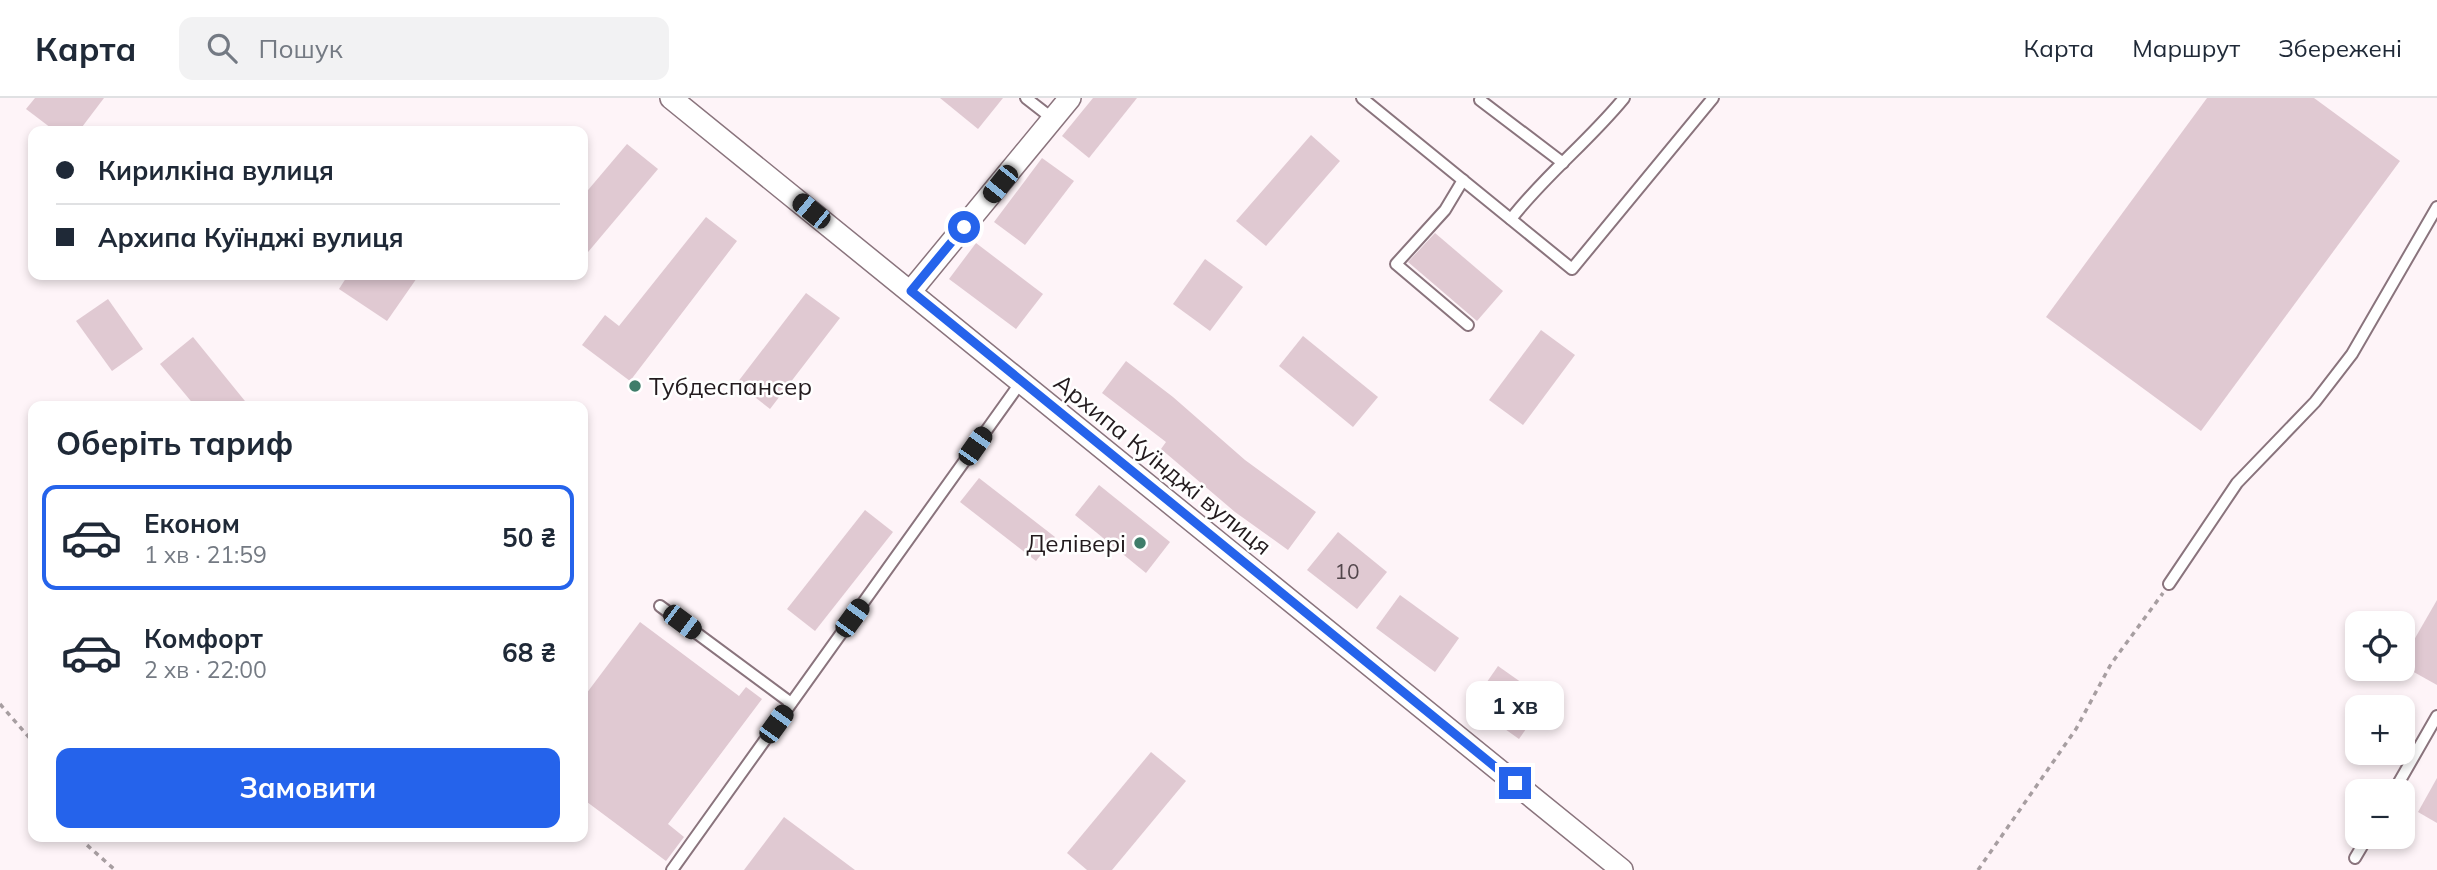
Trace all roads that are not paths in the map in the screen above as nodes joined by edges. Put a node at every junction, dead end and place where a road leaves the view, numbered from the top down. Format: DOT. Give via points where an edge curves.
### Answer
graph roads {
  1 [pos="671,98"];
  2 [pos="1026,98"];
  3 [pos="1070,98"];
  4 [pos="1362,98"];
  5 [pos="1624,98"];
  6 [pos="1713,98"];
  7 [pos="1480,100"];
  8 [pos="1053,119"];
  9 [pos="1563,163"];
  10 [pos="1463,180"];
  11 [pos="2437,207"];
  12 [pos="1511,219"];
  13 [pos="911,291"];
  14 [pos="1468,325"];
  15 [pos="1021,382"];
  16 [pos="2169,584"];
  17 [pos="660,606"];
  18 [pos="791,704"];
  19 [pos="2437,716"];
  20 [pos="2401,779"];
  21 [pos="2360,849"];
  22 [pos="2355,858"];
  23 [pos="672,870"];
  24 [pos="1622,870"];
  1 -- 13 [label="street, Архипа Куїнджі вулиця"];
  2 -- 8 [label="lane"];
  3 -- 8 [label="street"];
  4 -- 10 [label="lane"];
  5 -- 9 [label="lane"];
  6 -- 12 [label="lane" via="1572,269"];
  7 -- 9 [label="lane"];
  8 -- 13 [label="street"];
  9 -- 12 [label="lane"];
  10 -- 12 [label="lane"];
  10 -- 14 [label="lane" via="1445,210 1396,264"];
  11 -- 16 [label="lane" via="2352,354 2315,402 2237,483"];
  13 -- 15 [label="street, Архипа Куїнджі вулиця"];
  15 -- 18 [label="lane"];
  15 -- 24 [label="street, Архипа Куїнджі вулиця"];
  17 -- 18 [label="lane"];
  18 -- 23 [label="lane"];
  19 -- 20 [label="lane"];
  21 -- 22 [label="lane"];
}
